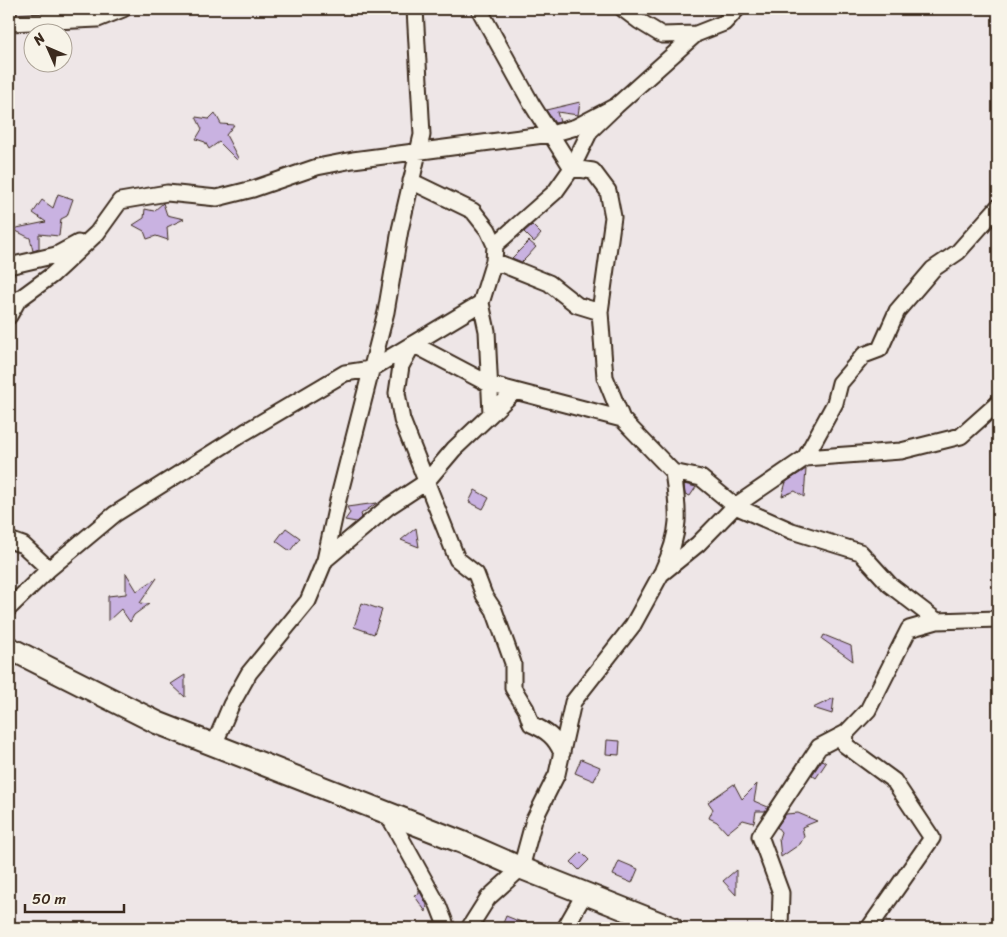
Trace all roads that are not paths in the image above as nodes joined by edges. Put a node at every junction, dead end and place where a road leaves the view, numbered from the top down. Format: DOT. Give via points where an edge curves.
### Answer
graph roads {
  1 [pos="123,9"];
  2 [pos="414,9"];
  3 [pos="479,9"];
  4 [pos="623,9"];
  5 [pos="737,9"];
  6 [pos="9,23"];
  7 [pos="696,34"];
  8 [pos="616,106"];
  9 [pos="551,134"];
  10 [pos="418,153"];
  11 [pos="572,168"];
  12 [pos="411,181"];
  13 [pos="998,207"];
  14 [pos="97,233"];
  15 [pos="495,245"];
  16 [pos="494,261"];
  17 [pos="9,266"];
  18 [pos="481,303"];
  19 [pos="600,312"];
  20 [pos="9,316"];
  21 [pos="413,344"];
  22 [pos="371,369"];
  23 [pos="489,384"];
  24 [pos="515,391"];
  25 [pos="998,403"];
  26 [pos="492,414"];
  27 [pos="622,419"];
  28 [pos="805,458"];
  29 [pos="673,472"];
  30 [pos="426,482"];
  31 [pos="735,506"];
  32 [pos="9,540"];
  33 [pos="325,560"];
  34 [pos="50,569"];
  35 [pos="661,574"];
  36 [pos="9,608"];
  37 [pos="998,619"];
  38 [pos="937,621"];
  39 [pos="9,648"];
  40 [pos="846,733"];
  41 [pos="214,745"];
  42 [pos="562,753"];
  43 [pos="387,813"];
  44 [pos="521,868"];
  45 [pos="585,893"];
  46 [pos="447,928"];
  47 [pos="469,928"];
  48 [pos="565,928"];
  49 [pos="672,928"];
  50 [pos="780,928"];
  51 [pos="869,928"];
  1 -- 6 [label="street" via="98,19"];
  2 -- 10 [label="street" via="422,135"];
  3 -- 9 [label="street"];
  4 -- 7 [label="street" via="662,35"];
  5 -- 7 [label="street" via="724,23"];
  7 -- 8 [label="street"];
  8 -- 9 [label="street" via="576,127"];
  8 -- 11 [label="street" via="590,132"];
  9 -- 10 [label="street"];
  9 -- 11 [label="street"];
  10 -- 12 [label="street"];
  10 -- 14 [label="street" via="317,167 217,198 167,193 120,201"];
  11 -- 15 [label="street" via="555,192"];
  11 -- 19 [label="street" via="593,171 608,191 613,217"];
  12 -- 15 [label="street" via="473,211"];
  12 -- 22 [label="street" via="386,312"];
  13 -- 28 [label="street" via="958,252 933,269 897,311 880,349 864,355 840,383 835,403"];
  14 -- 17 [label="street" via="56,255"];
  14 -- 20 [label="street" via="18,300"];
  15 -- 16 [label="street"];
  16 -- 18 [label="street"];
  16 -- 19 [label="street" via="549,284 577,305"];
  18 -- 21 [label="street"];
  18 -- 23 [label="street" via="487,331"];
  19 -- 27 [label="street" via="605,377"];
  21 -- 22 [label="street"];
  21 -- 23 [label="street"];
  21 -- 30 [label="street" via="401,366 397,393 402,420"];
  22 -- 33 [label="street"];
  22 -- 34 [label="street" via="344,373 246,432 115,514"];
  23 -- 24 [label="street"];
  23 -- 26 [label="street"];
  24 -- 26 [label="street"];
  24 -- 27 [label="street"];
  25 -- 28 [label="street" via="961,436 901,451"];
  26 -- 30 [label="street" via="454,449"];
  27 -- 29 [label="street"];
  28 -- 31 [label="street"];
  29 -- 31 [label="street" via="701,478"];
  29 -- 35 [label="street" via="679,511 674,547"];
  30 -- 33 [label="street" via="388,507"];
  30 -- 42 [label="street" via="457,559 476,574 494,610 512,662 513,688 531,724 547,731"];
  31 -- 35 [label="street" via="698,544"];
  31 -- 38 [label="street" via="792,531 860,552 890,585"];
  32 -- 34 [label="street" via="23,546"];
  33 -- 41 [label="street" via="308,601 249,673"];
  34 -- 36 [label="street"];
  35 -- 42 [label="street" via="633,625 573,702"];
  37 -- 38 [label="street"];
  38 -- 40 [label="street" via="909,629 868,710"];
  39 -- 41 [label="main road" via="158,723"];
  40 -- 50 [label="street" via="820,747 760,836 781,893"];
  40 -- 51 [label="street" via="845,745 894,781 932,838"];
  41 -- 43 [label="main road"];
  42 -- 44 [label="street" via="557,774 534,820"];
  43 -- 44 [label="main road"];
  43 -- 46 [label="street" via="438,905"];
  44 -- 45 [label="main road"];
  44 -- 47 [label="street" via="488,898"];
  45 -- 48 [label="street"];
  45 -- 49 [label="main road"];
}
